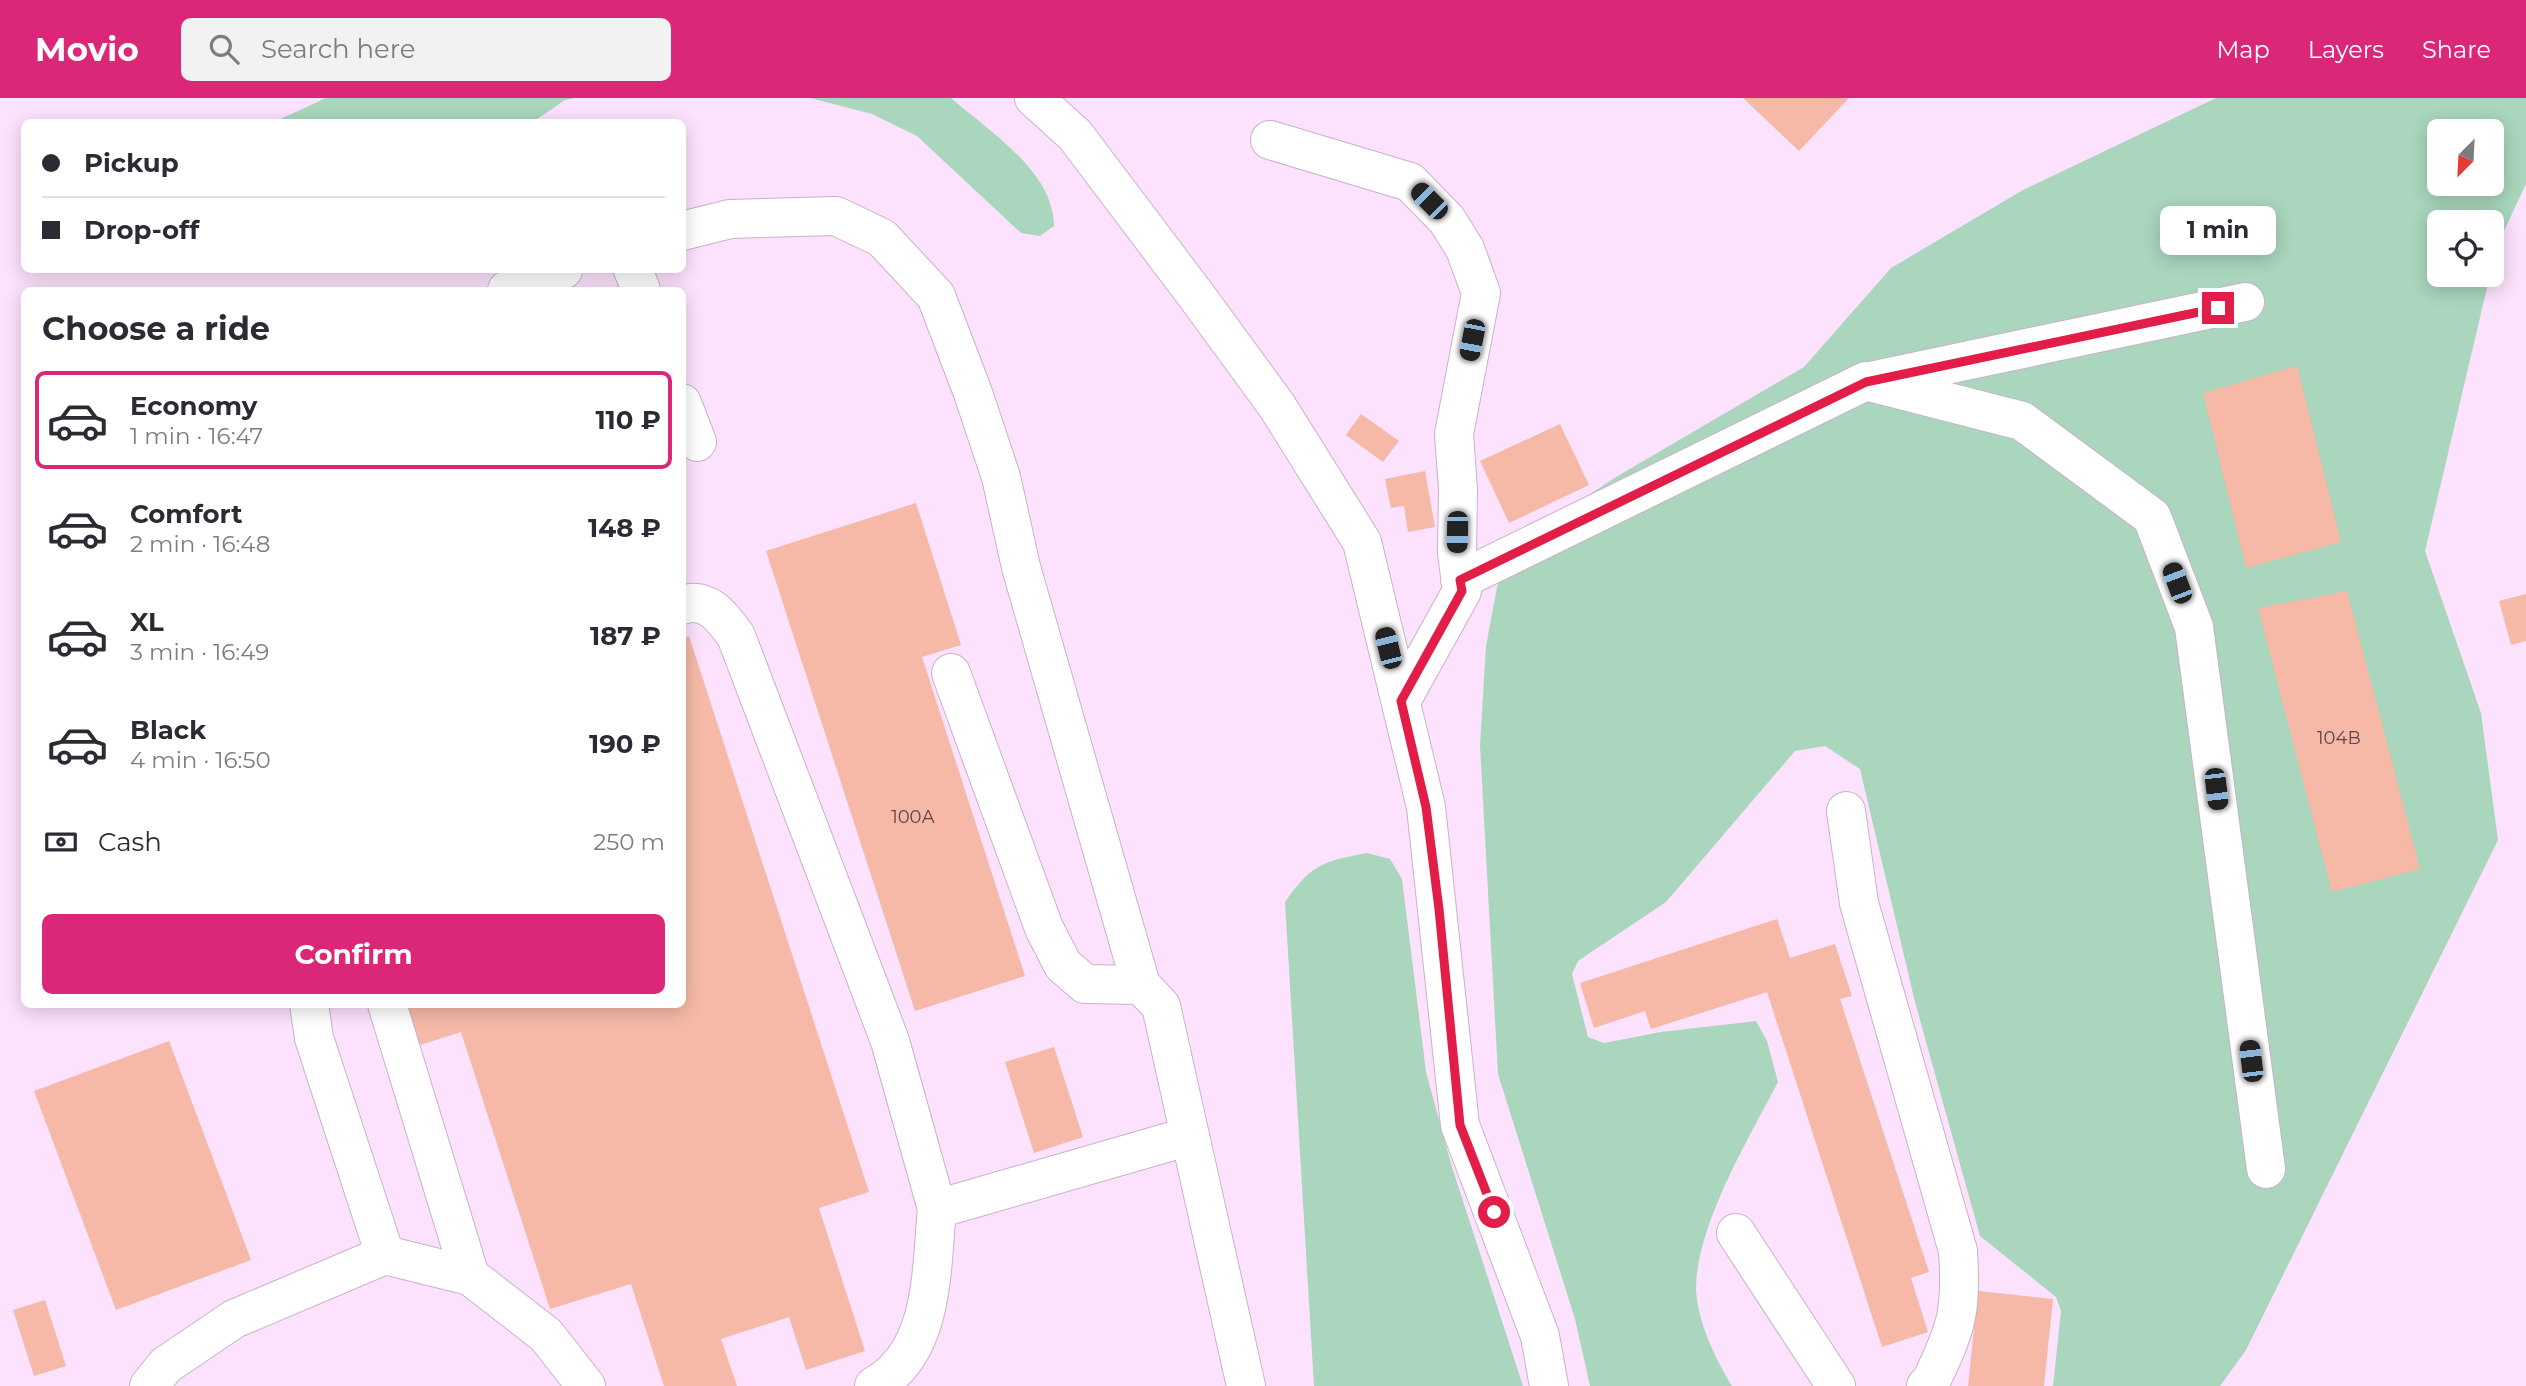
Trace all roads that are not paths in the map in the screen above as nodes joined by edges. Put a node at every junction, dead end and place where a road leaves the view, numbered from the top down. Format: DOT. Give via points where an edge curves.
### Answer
graph roads {
  1 [pos="1034,98"];
  2 [pos="1052,98"];
  3 [pos="1075,135"];
  4 [pos="1270,139"];
  5 [pos="686,230"];
  6 [pos="555,273"];
  7 [pos="515,287"];
  8 [pos="2245,302"];
  9 [pos="1866,382"];
  10 [pos="686,413"];
  11 [pos="697,442"];
  12 [pos="1460,580"];
  13 [pos="686,604"];
  14 [pos="951,673"];
  15 [pos="1401,701"];
  16 [pos="1846,811"];
  17 [pos="1141,985"];
  18 [pos="310,1008"];
  19 [pos="388,1008"];
  20 [pos="1190,1136"];
  21 [pos="2266,1169"];
  22 [pos="937,1209"];
  23 [pos="1735,1233"];
  24 [pos="385,1255"];
  25 [pos="470,1276"];
  26 [pos="149,1386"];
  27 [pos="586,1386"];
  28 [pos="874,1386"];
  29 [pos="1246,1386"];
  30 [pos="1549,1386"];
  31 [pos="1836,1386"];
  32 [pos="1926,1386"];
  1 -- 3 [label="lane"];
  2 -- 3 [label="lane"];
  3 -- 15 [label="lane" via="1277,406 1362,542"];
  4 -- 12 [label="lane" via="1410,182 1447,220 1474,269 1482,293 1454,434"];
  5 -- 17 [label="lane" via="730,219 836,216 882,237 936,296 1000,477 1021,567"];
  6 -- 7 [label="lane"];
  8 -- 9 [label="lane"];
  9 -- 12 [label="lane"];
  9 -- 21 [label="lane" via="2022,421 2152,517 2194,627"];
  10 -- 11 [label="lane"];
  12 -- 15 [label="lane" via="1462,591"];
  13 -- 22 [label="lane" via="718,610 736,636 890,1041"];
  14 -- 17 [label="lane" via="1044,928 1063,965 1085,984"];
  15 -- 30 [label="lane" via="1426,807 1460,1125 1540,1336"];
  16 -- 32 [label="lane" via="1859,903 1958,1251 1961,1298 1953,1337"];
  17 -- 20 [label="lane" via="1161,1006"];
  18 -- 24 [label="lane" via="314,1038"];
  19 -- 25 [label="lane"];
  20 -- 22 [label="lane"];
  20 -- 29 [label="lane"];
  22 -- 28 [label="lane" via="928,1308 905,1361"];
  23 -- 31 [label="lane"];
  24 -- 25 [label="lane"];
  24 -- 26 [label="lane" via="234,1319 166,1365"];
  25 -- 27 [label="lane" via="546,1335"];
}
